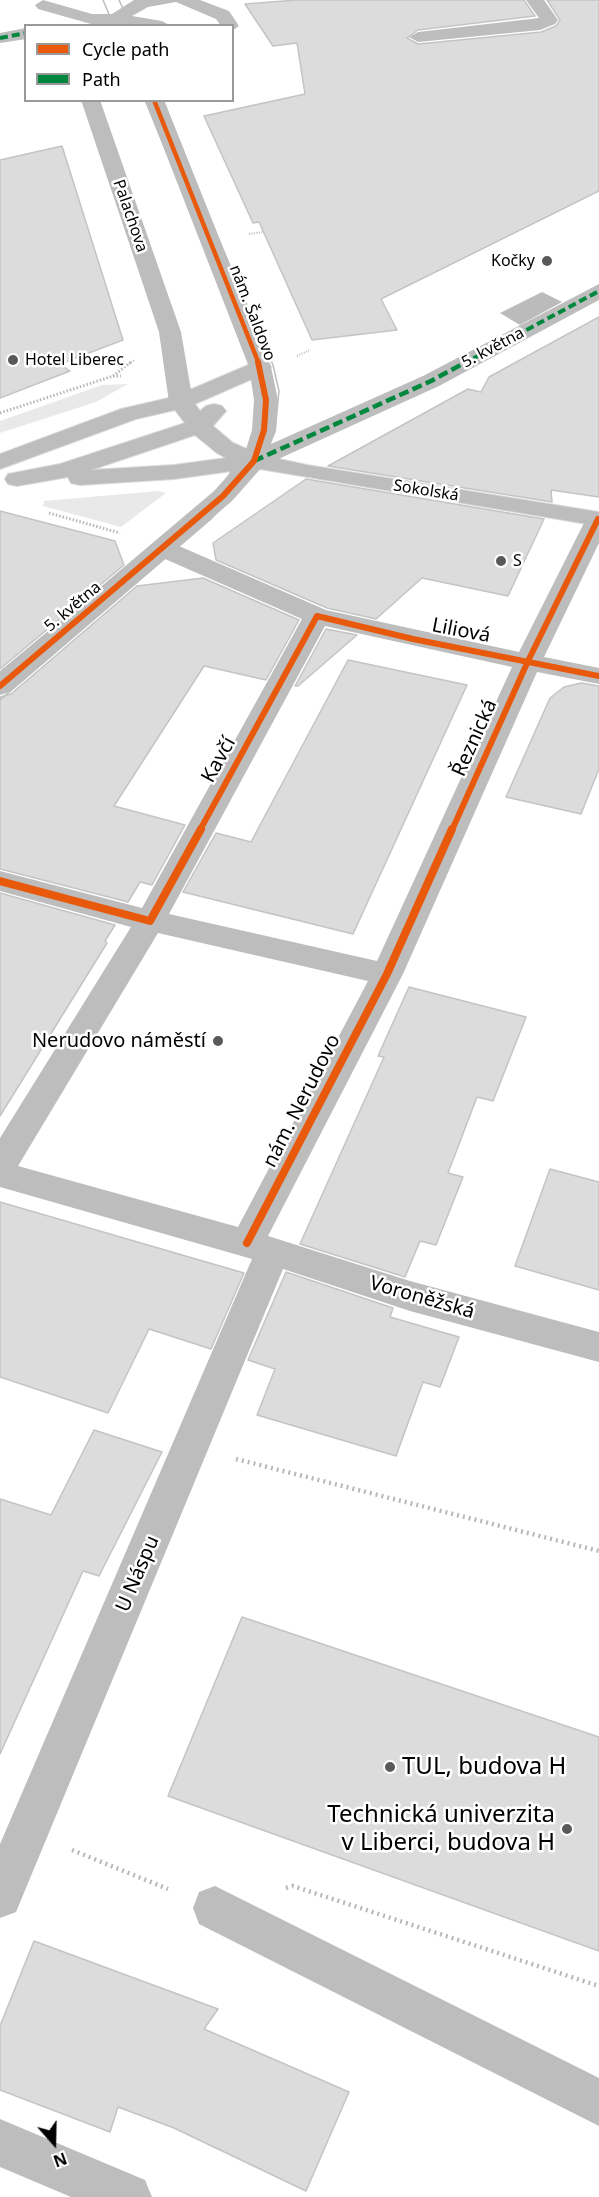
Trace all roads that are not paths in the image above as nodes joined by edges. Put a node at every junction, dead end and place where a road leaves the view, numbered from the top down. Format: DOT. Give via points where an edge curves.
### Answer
graph roads {
  1 [pos="109,0"];
  2 [pos="169,0"];
  3 [pos="184,0"];
  4 [pos="535,0"];
  5 [pos="43,2"];
  6 [pos="83,22"];
  7 [pos="119,22"];
  8 [pos="49,24"];
  9 [pos="158,24"];
  10 [pos="229,24"];
  11 [pos="24,33"];
  12 [pos="418,37"];
  13 [pos="0,38"];
  14 [pos="91,102"];
  15 [pos="155,102"];
  16 [pos="599,291"];
  17 [pos="260,367"];
  18 [pos="181,402"];
  19 [pos="199,426"];
  20 [pos="254,461"];
  21 [pos="6,472"];
  22 [pos="598,519"];
  23 [pos="169,550"];
  24 [pos="317,616"];
  25 [pos="528,661"];
  26 [pos="599,676"];
  27 [pos="0,686"];
  28 [pos="0,881"];
  29 [pos="150,921"];
  30 [pos="387,974"];
  31 [pos="0,1167"];
  32 [pos="0,1174"];
  33 [pos="260,1247"];
  34 [pos="599,1347"];
  35 [pos="0,1896"];
  36 [pos="215,1908"];
  37 [pos="599,2103"];
  38 [pos="0,2143"];
  39 [pos="128,2197"];
  1 -- 7 [label="street"];
  2 -- 7 [label="street" via="144,2 124,11"];
  3 -- 10 [label="street" via="223,15"];
  4 -- 12 [label="street" via="549,20 540,25"];
  5 -- 6 [label="street"];
  5 -- 8 [label="street"];
  6 -- 7 [label="street"];
  7 -- 9 [label="street"];
  11 -- 13 [label="street"];
  14 -- 18 [label="street, Palachova" via="170,332"];
  15 -- 17 [label="street, nám. Šaldovo"];
  16 -- 20 [label="street, 5. května" via="431,381"];
  17 -- 18 [label="street, nám. Šaldovo"];
  17 -- 19 [label="street, nám. Šaldovo"];
  17 -- 20 [label="street, nám. Šaldovo" via="266,400 264,430"];
  18 -- 19 [label="street"];
  18 -- 21 [label="street, nám. Šaldovo" via="129,414"];
  19 -- 20 [label="street" via="225,448"];
  19 -- 21 [label="street" via="64,471"];
  20 -- 21 [label="street" via="92,478"];
  20 -- 22 [label="street, Sokolská"];
  20 -- 23 [label="street, nám. Šaldovo"];
  22 -- 25 [label="street, Řeznická"];
  23 -- 24 [label="street, Liliová"];
  23 -- 27 [label="street, 5. května"];
  24 -- 25 [label="street, Liliová"];
  24 -- 29 [label="street, Kavčí"];
  25 -- 26 [label="street, Liliová"];
  25 -- 30 [label="street, Řeznická"];
  28 -- 29 [label="street"];
  29 -- 30 [label="street"];
  29 -- 31 [label="street"];
  30 -- 33 [label="street, nám. Nerudovo"];
  32 -- 33 [label="street"];
  33 -- 34 [label="street, Voroněžská" via="410,1296"];
  33 -- 35 [label="street, U Náspu" via="191,1448"];
  36 -- 37 [label="street"];
  38 -- 39 [label="street"];
}
